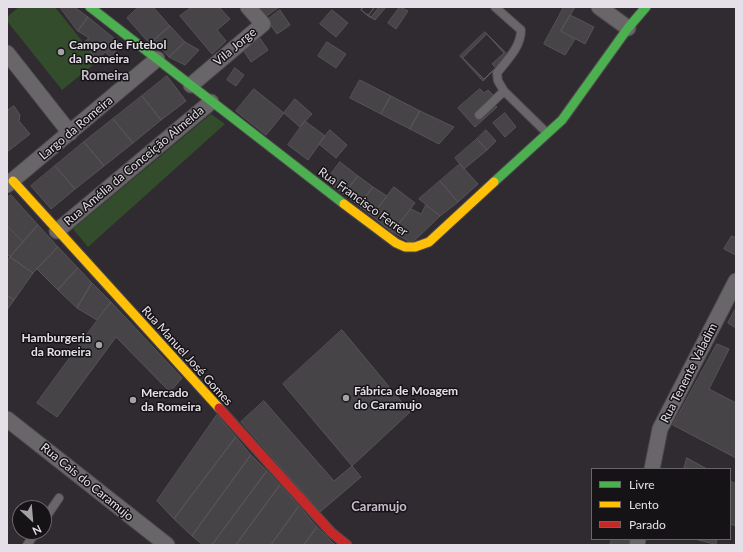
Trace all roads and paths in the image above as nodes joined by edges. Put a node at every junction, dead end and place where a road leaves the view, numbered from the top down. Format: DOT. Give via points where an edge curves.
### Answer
graph roads {
  1 [pos="90,7"];
  2 [pos="248,7"];
  3 [pos="495,7"];
  4 [pos="599,7"];
  5 [pos="646,7"];
  6 [pos="628,28"];
  7 [pos="7,53"];
  8 [pos="157,59"];
  9 [pos="190,85"];
  10 [pos="504,91"];
  11 [pos="211,102"];
  12 [pos="478,115"];
  13 [pos="70,133"];
  14 [pos="548,133"];
  15 [pos="10,183"];
  16 [pos="57,230"];
  17 [pos="736,282"];
  18 [pos="7,418"];
  19 [pos="652,468"];
  20 [pos="59,498"];
  21 [pos="52,508"];
  22 [pos="167,545"];
  23 [pos="347,545"];
  1 -- 8 [label="street, Rua Francisco Ferrer"];
  2 -- 9 [label="street, Vila Jorge" via="263,24"];
  3 -- 10 [label="lane" via="521,30 521,37 514,53 497,73"];
  4 -- 6 [label="street"];
  5 -- 6 [label="street, Rua Francisco Ferrer"];
  6 -- 14 [label="street, Rua Francisco Ferrer" via="562,120"];
  7 -- 13 [label="street"];
  8 -- 9 [label="street, Rua Francisco Ferrer"];
  8 -- 13 [label="street, Largo da Romeira"];
  9 -- 11 [label="street, Rua Francisco Ferrer"];
  10 -- 12 [label="lane"];
  10 -- 14 [label="lane"];
  11 -- 14 [label="street, Rua Francisco Ferrer" via="391,240 409,248 420,247 430,242"];
  11 -- 16 [label="street, Rua Amélia da Conceição Almeida"];
  13 -- 15 [label="street, Largo da Romeira"];
  15 -- 16 [label="street, Rua Manuel José Gomes"];
  16 -- 23 [label="street, Rua Manuel José Gomes" via="331,532"];
  17 -- 19 [label="street, Rua Tenente Valadim" via="660,429"];
  18 -- 22 [label="street, Rua Cais do Caramujo"];
  20 -- 21 [label="lane"];
}
